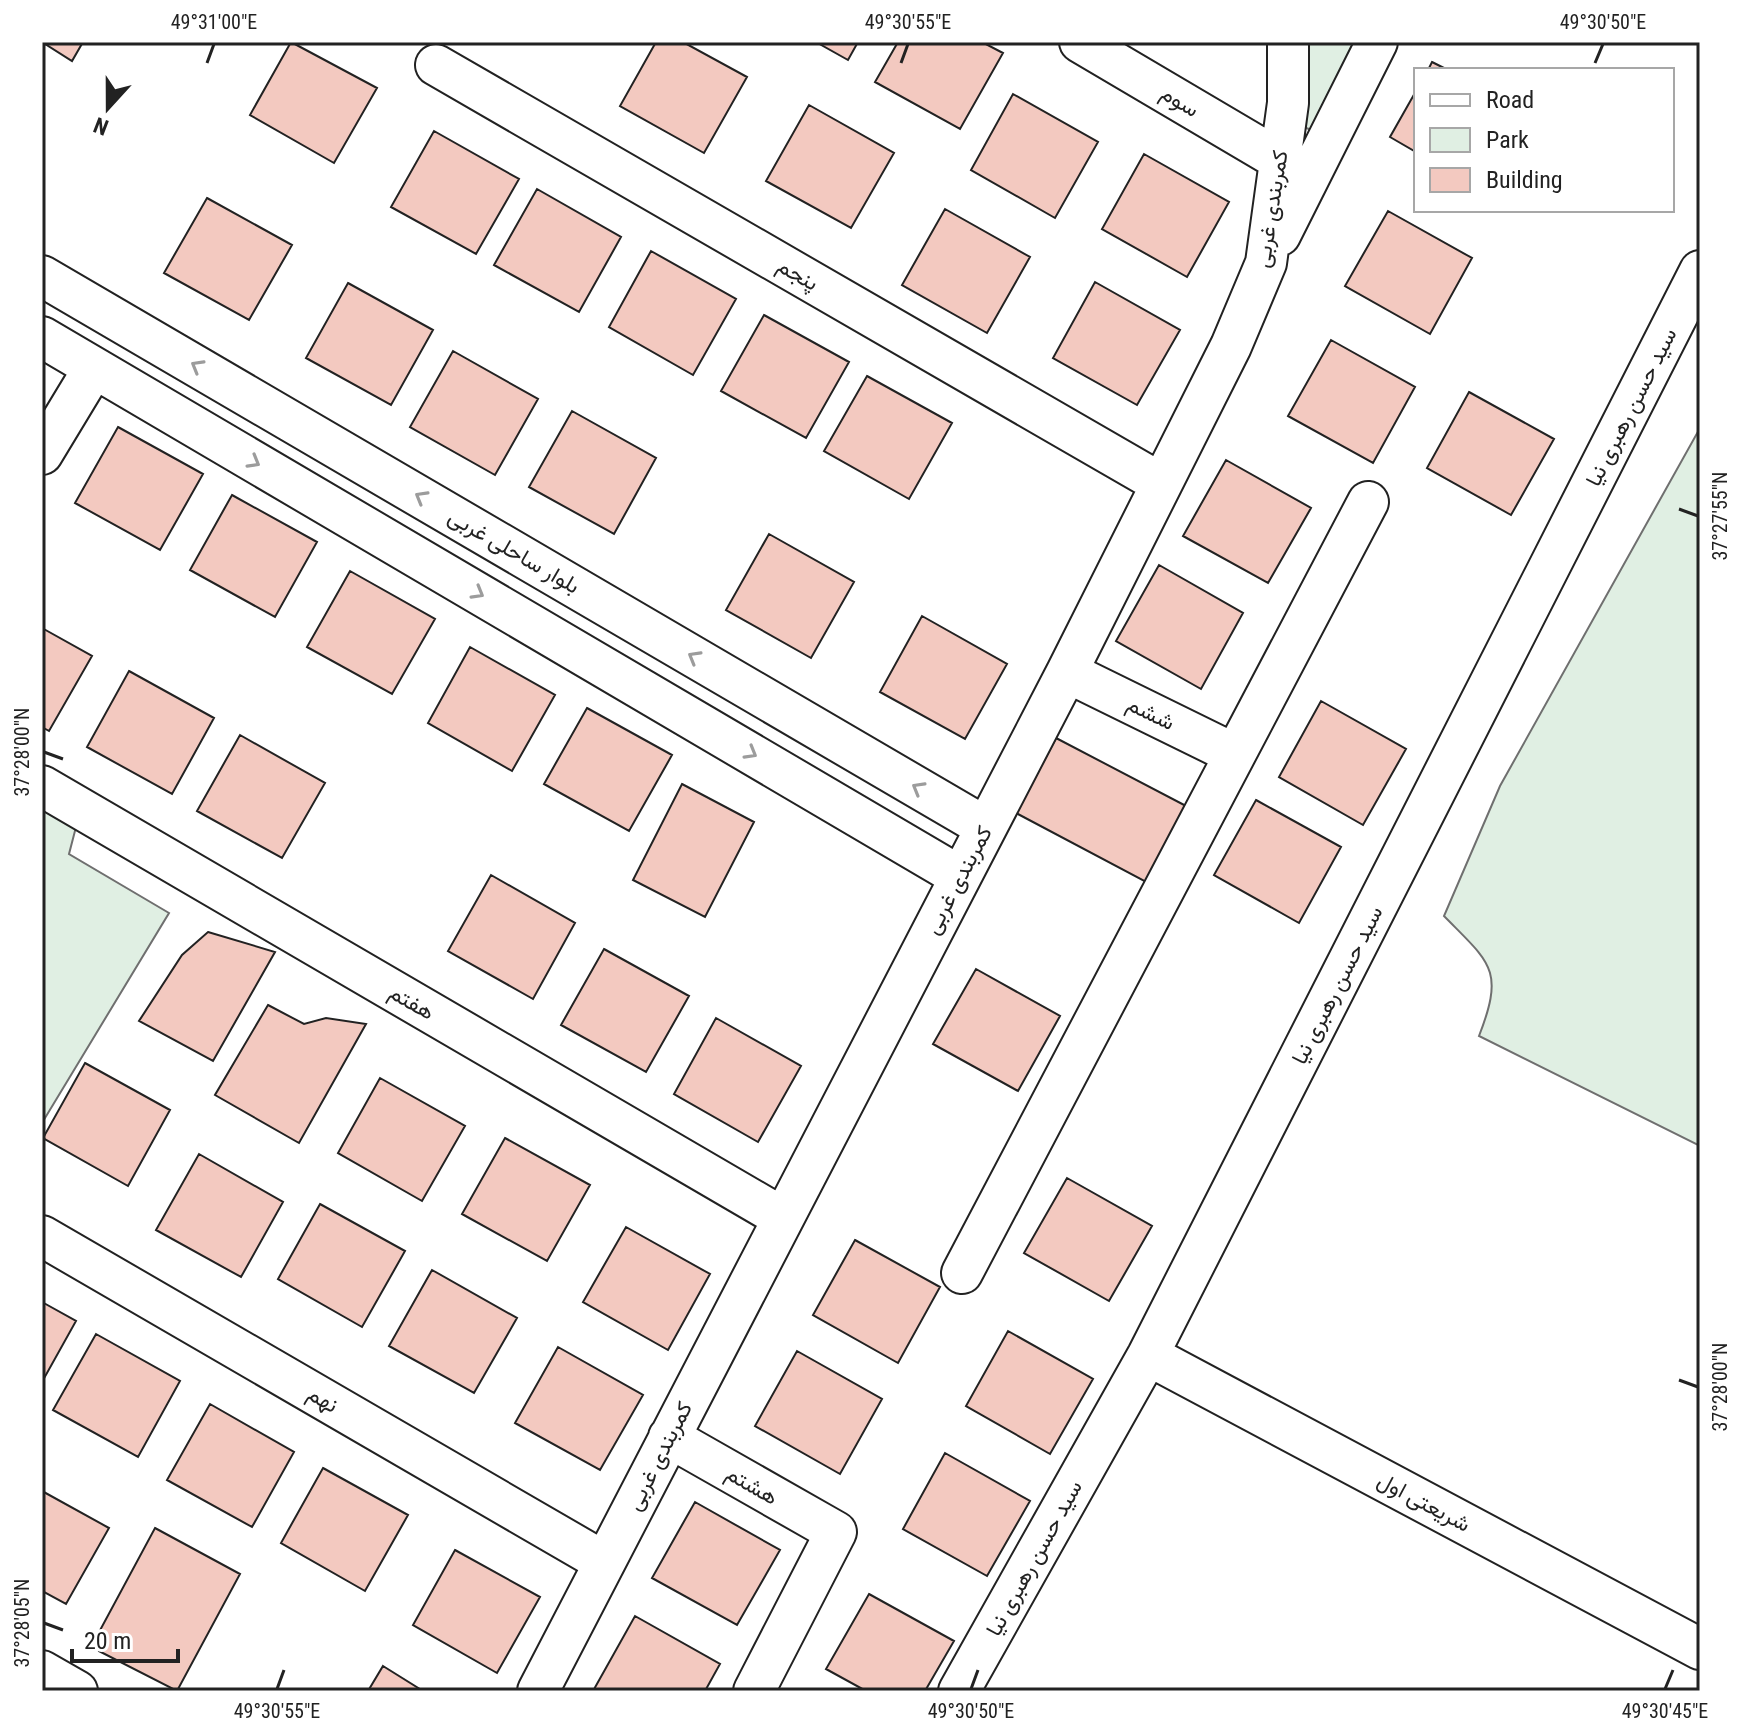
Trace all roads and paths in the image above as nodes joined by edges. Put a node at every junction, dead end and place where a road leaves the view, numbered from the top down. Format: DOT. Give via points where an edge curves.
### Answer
graph roads {
  1 [pos="1080,42"];
  2 [pos="1288,42"];
  3 [pos="1377,42"];
  4 [pos="436,65"];
  5 [pos="1280,160"];
  6 [pos="1266,263"];
  7 [pos="42,276"];
  8 [pos="1696,289"];
  9 [pos="42,337"];
  10 [pos="94,368"];
  11 [pos="42,454"];
  12 [pos="1160,483"];
  13 [pos="1368,502"];
  14 [pos="1067,672"];
  15 [pos="1234,754"];
  16 [pos="42,786"];
  17 [pos="985,827"];
  18 [pos="959,876"];
  19 [pos="783,1218"];
  20 [pos="42,1236"];
  21 [pos="962,1273"];
  22 [pos="1148,1355"];
  23 [pos="669,1437"];
  24 [pos="604,1562"];
  25 [pos="1700,1649"];
  26 [pos="42,1671"];
  27 [pos="968,1688"];
  28 [pos="77,1691"];
  29 [pos="538,1691"];
  30 [pos="754,1691"];
  1 -- 5 [label="street, سوم"];
  2 -- 5 [label="street, کمربندی غربی" via="1288,103"];
  3 -- 6 [label="street"];
  4 -- 12 [label="street, پنجم"];
  5 -- 6 [label="street, کمربندی غربی"];
  6 -- 12 [label="street, کمربندی غربی" via="1231,346"];
  17 -- 7 [label="street, بلوار ساحلی غربی, one-way"];
  8 -- 22 [label="street, سید حسن رهبری نیا"];
  9 -- 10 [label="street"];
  10 -- 11 [label="street"];
  10 -- 18 [label="street, one-way"];
  12 -- 14 [label="street, کمربندی غربی"];
  13 -- 15 [label="street"];
  14 -- 15 [label="street, ششم"];
  14 -- 17 [label="street, کمربندی غربی"];
  15 -- 21 [label="street"];
  16 -- 19 [label="street, هفتم"];
  17 -- 18 [label="street, کمربندی غربی"];
  18 -- 19 [label="street, کمربندی غربی"];
  19 -- 23 [label="street, کمربندی غربی"];
  20 -- 24 [label="street, نهم"];
  22 -- 25 [label="street, شریعتی اول"];
  22 -- 27 [label="street, سید حسن رهبری نیا"];
  23 -- 24 [label="street, کمربندی غربی"];
  23 -- 30 [label="street, هشتم" via="836,1532"];
  24 -- 29 [label="street, کمربندی غربی"];
  26 -- 28 [label="street"];
}
